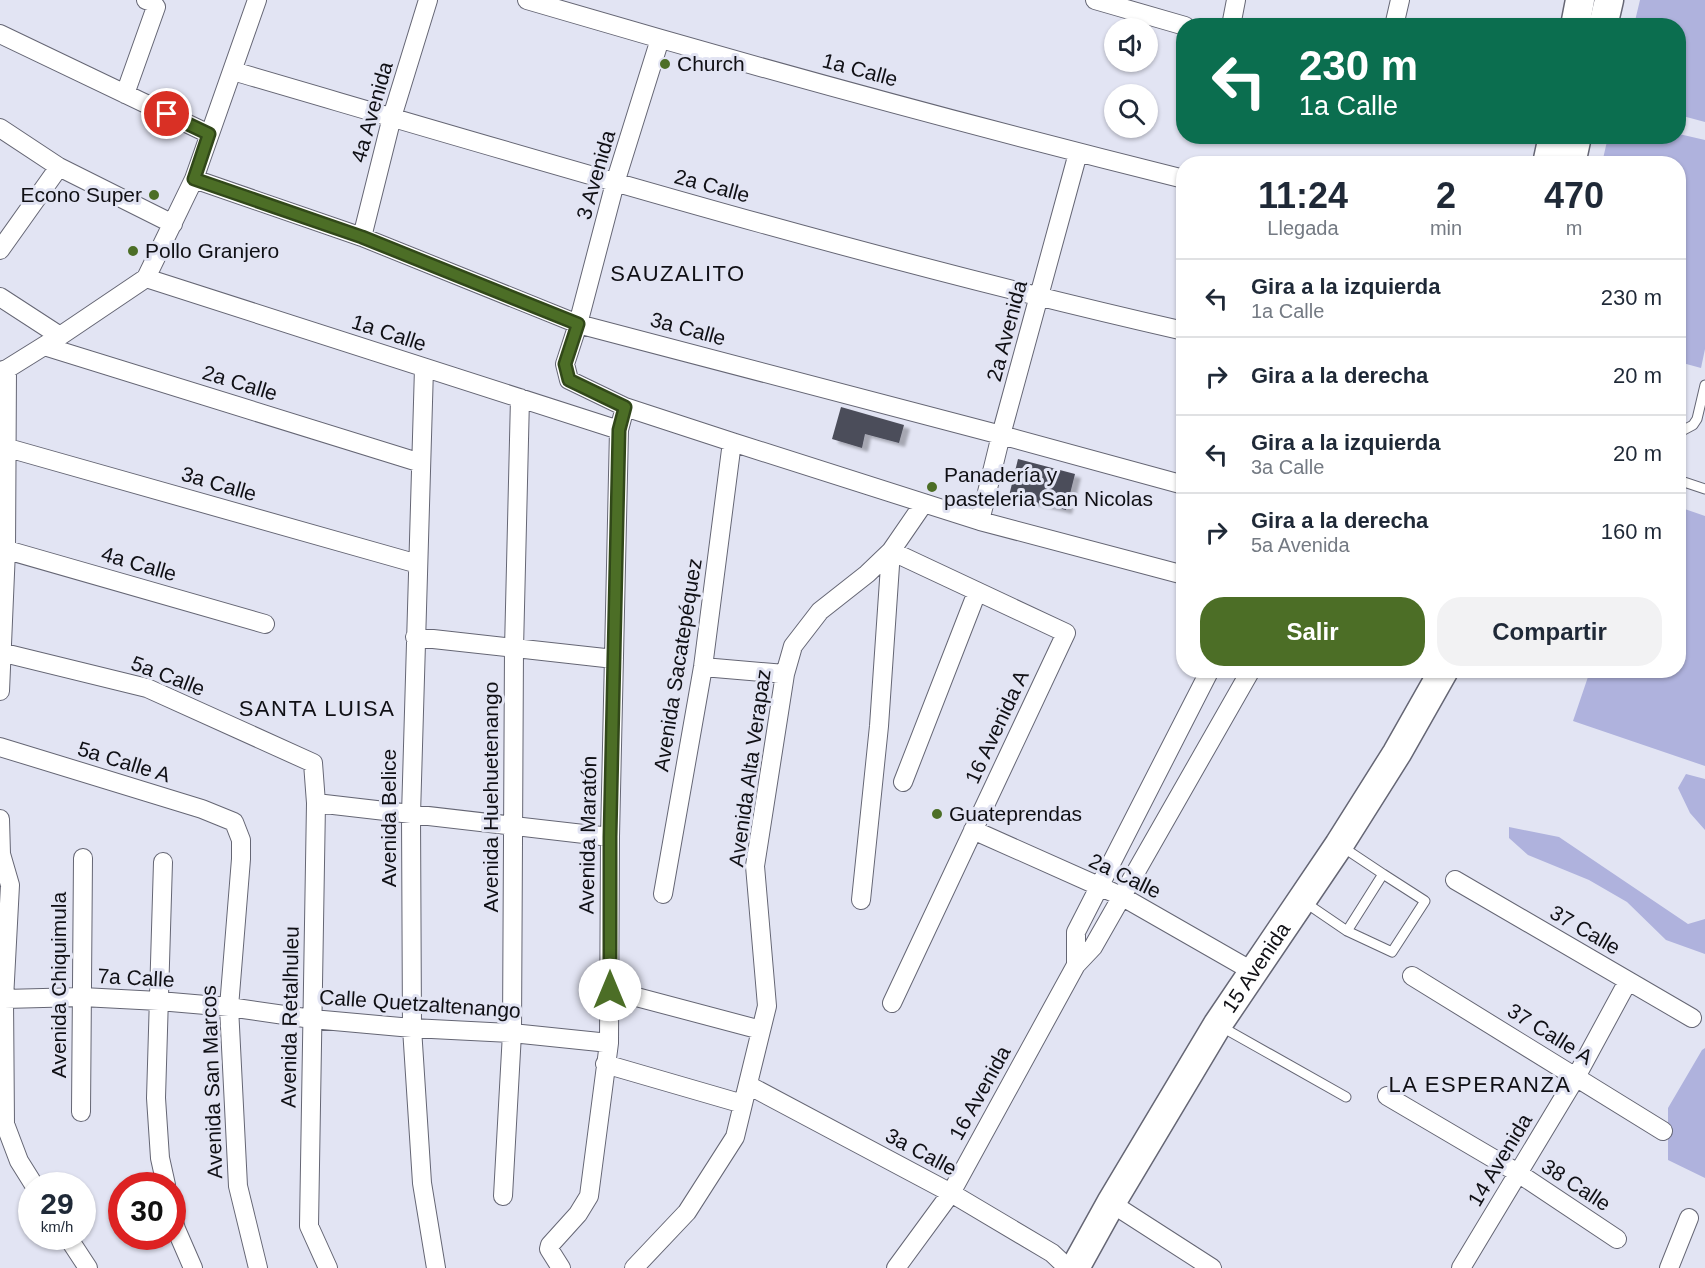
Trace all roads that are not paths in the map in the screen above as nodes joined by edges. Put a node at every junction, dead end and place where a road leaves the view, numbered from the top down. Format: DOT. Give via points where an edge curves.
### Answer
graph roads {
  1 [pos="257,0"];
  2 [pos="428,0"];
  3 [pos="526,0"];
  4 [pos="1095,0"];
  5 [pos="1236,0"];
  6 [pos="1400,0"];
  7 [pos="1580,0"];
  8 [pos="1609,0"];
  9 [pos="151,3"];
  10 [pos="1233,18"];
  11 [pos="1396,18"];
  12 [pos="1577,18"];
  13 [pos="1605,18"];
  14 [pos="1176,23"];
  15 [pos="0,34"];
  16 [pos="660,39"];
  17 [pos="233,71"];
  18 [pos="125,94"];
  19 [pos="392,117"];
  20 [pos="0,128"];
  21 [pos="209,134"];
  22 [pos="1078,153"];
  23 [pos="60,167"];
  24 [pos="1176,176"];
  25 [pos="194,179"];
  26 [pos="615,183"];
  27 [pos="173,224"];
  28 [pos="362,237"];
  29 [pos="0,250"];
  30 [pos="146,278"];
  31 [pos="0,297"];
  32 [pos="1039,298"];
  33 [pos="578,324"];
  34 [pos="1176,329"];
  35 [pos="52,341"];
  36 [pos="424,368"];
  37 [pos="3,370"];
  38 [pos="1705,385"];
  39 [pos="520,398"];
  40 [pos="625,407"];
  41 [pos="1686,428"];
  42 [pos="619,430"];
  43 [pos="1001,435"];
  44 [pos="732,442"];
  45 [pos="8,448"];
  46 [pos="421,463"];
  47 [pos="1686,483"];
  48 [pos="1176,484"];
  49 [pos="1705,489"];
  50 [pos="924,503"];
  51 [pos="980,521"];
  52 [pos="3,549"];
  53 [pos="891,552"];
  54 [pos="417,564"];
  55 [pos="1176,573"];
  56 [pos="977,592"];
  57 [pos="265,624"];
  58 [pos="415,637"];
  59 [pos="514,650"];
  60 [pos="1,653"];
  61 [pos="614,659"];
  62 [pos="703,667"];
  63 [pos="784,674"];
  64 [pos="1206,678"];
  65 [pos="1246,678"];
  66 [pos="1439,678"];
  67 [pos="0,691"];
  68 [pos="0,747"];
  69 [pos="313,763"];
  70 [pos="903,782"];
  71 [pos="315,803"];
  72 [pos="411,815"];
  73 [pos="0,819"];
  74 [pos="234,822"];
  75 [pos="513,827"];
  76 [pos="973,830"];
  77 [pos="610,837"];
  78 [pos="1339,845"];
  79 [pos="83,858"];
  80 [pos="163,862"];
  81 [pos="1383,874"];
  82 [pos="1455,880"];
  83 [pos="1100,887"];
  84 [pos="663,894"];
  85 [pos="1121,896"];
  86 [pos="861,900"];
  87 [pos="1302,900"];
  88 [pos="1347,931"];
  89 [pos="1076,965"];
  90 [pos="1252,971"];
  91 [pos="1412,976"];
  92 [pos="1628,981"];
  93 [pos="610,990"];
  94 [pos="82,997"];
  95 [pos="4,999"];
  96 [pos="159,1001"];
  97 [pos="892,1003"];
  98 [pos="229,1007"];
  99 [pos="1692,1018"];
  100 [pos="312,1019"];
  101 [pos="1218,1024"];
  102 [pos="412,1028"];
  103 [pos="761,1030"];
  104 [pos="512,1033"];
  105 [pos="609,1042"];
  106 [pos="2,1051"];
  107 [pos="605,1064"];
  108 [pos="1576,1077"];
  109 [pos="748,1085"];
  110 [pos="1387,1096"];
  111 [pos="1346,1097"];
  112 [pos="743,1104"];
  113 [pos="81,1112"];
  114 [pos="1663,1131"];
  115 [pos="26,1172"];
  116 [pos="163,1172"];
  117 [pos="1518,1173"];
  118 [pos="951,1193"];
  119 [pos="503,1196"];
  120 [pos="1111,1203"];
  121 [pos="1689,1218"];
  122 [pos="1617,1239"];
  123 [pos="77,1250"];
  124 [pos="185,1250"];
  125 [pos="88,1268"];
  126 [pos="193,1268"];
  127 [pos="258,1268"];
  128 [pos="328,1268"];
  129 [pos="436,1268"];
  130 [pos="561,1268"];
  131 [pos="634,1268"];
  132 [pos="896,1268"];
  133 [pos="1068,1268"];
  134 [pos="1075,1268"];
  135 [pos="1212,1268"];
  136 [pos="1461,1268"];
  137 [pos="1669,1268"];
  1 -- 17 [label="street"];
  2 -- 19 [label="street, 4a Avenida"];
  3 -- 16 [label="street, 1a Calle"];
  4 -- 14 [label="street"];
  5 -- 10 [label="street"];
  6 -- 11 [label="street"];
  7 -- 12 [label="main road"];
  8 -- 13 [label="main road"];
  9 -- 18 [label="street"];
  15 -- 18 [label="street"];
  16 -- 22 [label="street, 1a Calle"];
  16 -- 26 [label="street, 3 Avenida"];
  17 -- 19 [label="street, 2a Calle"];
  17 -- 21 [label="street"];
  18 -- 21 [label="street"];
  19 -- 26 [label="street, 2a Calle"];
  19 -- 28 [label="street, 4a Avenida"];
  20 -- 23 [label="street"];
  21 -- 25 [label="street"];
  22 -- 24 [label="street, 1a Calle"];
  22 -- 32 [label="street, 2a Avenida"];
  23 -- 27 [label="street"];
  23 -- 29 [label="street"];
  25 -- 27 [label="street"];
  25 -- 28 [label="street, 3a Calle"];
  26 -- 32 [label="street, 2a Calle"];
  26 -- 33 [label="street, 3 Avenida"];
  27 -- 30 [label="street"];
  28 -- 33 [label="street, 3a Calle"];
  30 -- 35 [label="street"];
  30 -- 36 [label="street, 1a Calle"];
  31 -- 35 [label="street, 2a Calle"];
  32 -- 34 [label="street, 2a Calle"];
  32 -- 43 [label="street, 2a Avenida"];
  33 -- 40 [label="street, 3 Avenida" via="565,364 569,380"];
  33 -- 43 [label="street, 3a Calle"];
  35 -- 37 [label="street"];
  35 -- 46 [label="street, 2a Calle"];
  36 -- 39 [label="street, 1a Calle"];
  36 -- 46 [label="street, Avenida Belice"];
  37 -- 45 [label="street"];
  38 -- 41 [label="lane" via="1697,419"];
  39 -- 42 [label="street, 1a Calle"];
  39 -- 59 [label="street, Avenida Huehuetenango"];
  40 -- 42 [label="street, Avenida Maratón"];
  40 -- 44 [label="street"];
  42 -- 61 [label="street, Avenida Maratón"];
  43 -- 48 [label="street, 3a Calle"];
  43 -- 51 [label="street, 2a Avenida"];
  44 -- 50 [label="street"];
  44 -- 62 [label="street, Avenida Sacatepéquez"];
  45 -- 52 [label="street"];
  45 -- 54 [label="street, 3a Calle"];
  46 -- 54 [label="street, Avenida Belice"];
  47 -- 49 [label="lane"];
  50 -- 51 [label="street"];
  50 -- 53 [label="street, Avenida Alta Verapaz"];
  51 -- 55 [label="street"];
  52 -- 57 [label="street, 4a Calle"];
  52 -- 60 [label="street"];
  53 -- 56 [label="street"];
  53 -- 63 [label="street, Avenida Alta Verapaz" via="820,610 793,646"];
  53 -- 86 [label="street"];
  54 -- 58 [label="street, Avenida Belice"];
  56 -- 70 [label="street"];
  56 -- 76 [label="street, 16 Avenida A" via="1066,633"];
  58 -- 59 [label="street"];
  58 -- 72 [label="street, Avenida Belice"];
  59 -- 61 [label="street"];
  59 -- 75 [label="street, Avenida Huehuetenango"];
  60 -- 67 [label="street"];
  60 -- 69 [label="street, 5a Calle" via="147,688"];
  61 -- 77 [label="street, Avenida Maratón"];
  62 -- 63 [label="street"];
  62 -- 84 [label="street, Avenida Sacatepéquez"];
  63 -- 103 [label="street, Avenida Alta Verapaz" via="755,866 767,1006"];
  64 -- 83 [label="street, 16 Avenida"];
  65 -- 85 [label="street, 16 Avenida"];
  66 -- 78 [label="main road, 15 Avenida"];
  68 -- 74 [label="street, 5a Calle A"];
  69 -- 71 [label="street, Avenida Retalhuleu"];
  71 -- 72 [label="street"];
  71 -- 100 [label="street, Avenida Retalhuleu"];
  72 -- 75 [label="street"];
  72 -- 102 [label="street, Avenida Belice"];
  73 -- 95 [label="street" via="1,854 10,885"];
  74 -- 98 [label="street, Avenida San Marcos" via="241,840 241,858"];
  75 -- 77 [label="street"];
  75 -- 104 [label="street, Avenida Huehuetenango"];
  76 -- 83 [label="street, 2a Calle"];
  76 -- 97 [label="street, 16 Avenida A"];
  77 -- 93 [label="street, Avenida Maratón"];
  78 -- 81 [label="lane"];
  78 -- 87 [label="main road, 15 Avenida"];
  79 -- 94 [label="street, Avenida Chiquimula"];
  80 -- 96 [label="street"];
  81 -- 88 [label="lane"];
  81 -- 88 [label="lane" via="1425,901 1392,952"];
  82 -- 92 [label="street, 37 Calle"];
  83 -- 85 [label="street, 2a Calle"];
  83 -- 89 [label="street, 16 Avenida" via="1076,932"];
  85 -- 89 [label="street, 16 Avenida" via="1093,947"];
  85 -- 90 [label="street, 2a Calle"];
  87 -- 88 [label="lane"];
  87 -- 90 [label="main road, 15 Avenida"];
  89 -- 118 [label="street, 16 Avenida"];
  90 -- 101 [label="main road, 15 Avenida"];
  91 -- 108 [label="street, 37 Calle A"];
  92 -- 99 [label="street, 37 Calle"];
  92 -- 108 [label="street, 14 Avenida"];
  93 -- 103 [label="street"];
  93 -- 105 [label="street, Avenida Maratón"];
  94 -- 95 [label="street, 7a Calle"];
  94 -- 96 [label="street, 7a Calle"];
  94 -- 113 [label="street, Avenida Chiquimula"];
  95 -- 106 [label="street"];
  96 -- 98 [label="street, 7a Calle"];
  96 -- 116 [label="street" via="156,1098"];
  98 -- 100 [label="street, Calle Quetzaltenango"];
  98 -- 127 [label="street, Avenida San Marcos" via="238,1186"];
  100 -- 102 [label="street, Calle Quetzaltenango"];
  100 -- 128 [label="street, Avenida Retalhuleu" via="309,1226"];
  101 -- 111 [label="lane"];
  101 -- 120 [label="main road, 15 Avenida"];
  102 -- 104 [label="street, Calle Quetzaltenango"];
  102 -- 129 [label="street, Avenida Belice" via="422,1183"];
  103 -- 109 [label="street, Avenida Alta Verapaz"];
  104 -- 105 [label="street, Calle Quetzaltenango"];
  104 -- 119 [label="street, Avenida Huehuetenango"];
  105 -- 107 [label="street, Avenida Maratón"];
  106 -- 115 [label="street" via="5,1124"];
  107 -- 112 [label="street"];
  107 -- 130 [label="street, Avenida Maratón" via="589,1196 549,1249"];
  108 -- 114 [label="street, 37 Calle A"];
  108 -- 117 [label="street, 14 Avenida"];
  109 -- 112 [label="street, Avenida Alta Verapaz"];
  109 -- 118 [label="street, 3a Calle"];
  110 -- 117 [label="street, 38 Calle"];
  112 -- 131 [label="street, Avenida Alta Verapaz" via="735,1137 687,1212"];
  117 -- 122 [label="street, 38 Calle"];
  117 -- 136 [label="street, 14 Avenida"];
  118 -- 132 [label="street, 16 Avenida"];
  118 -- 133 [label="street, 3a Calle" via="1052,1253"];
  120 -- 134 [label="main road, 15 Avenida"];
  120 -- 135 [label="street"];
  121 -- 137 [label="street"];
  123 -- 125 [label="street"];
  124 -- 126 [label="street"];
}
